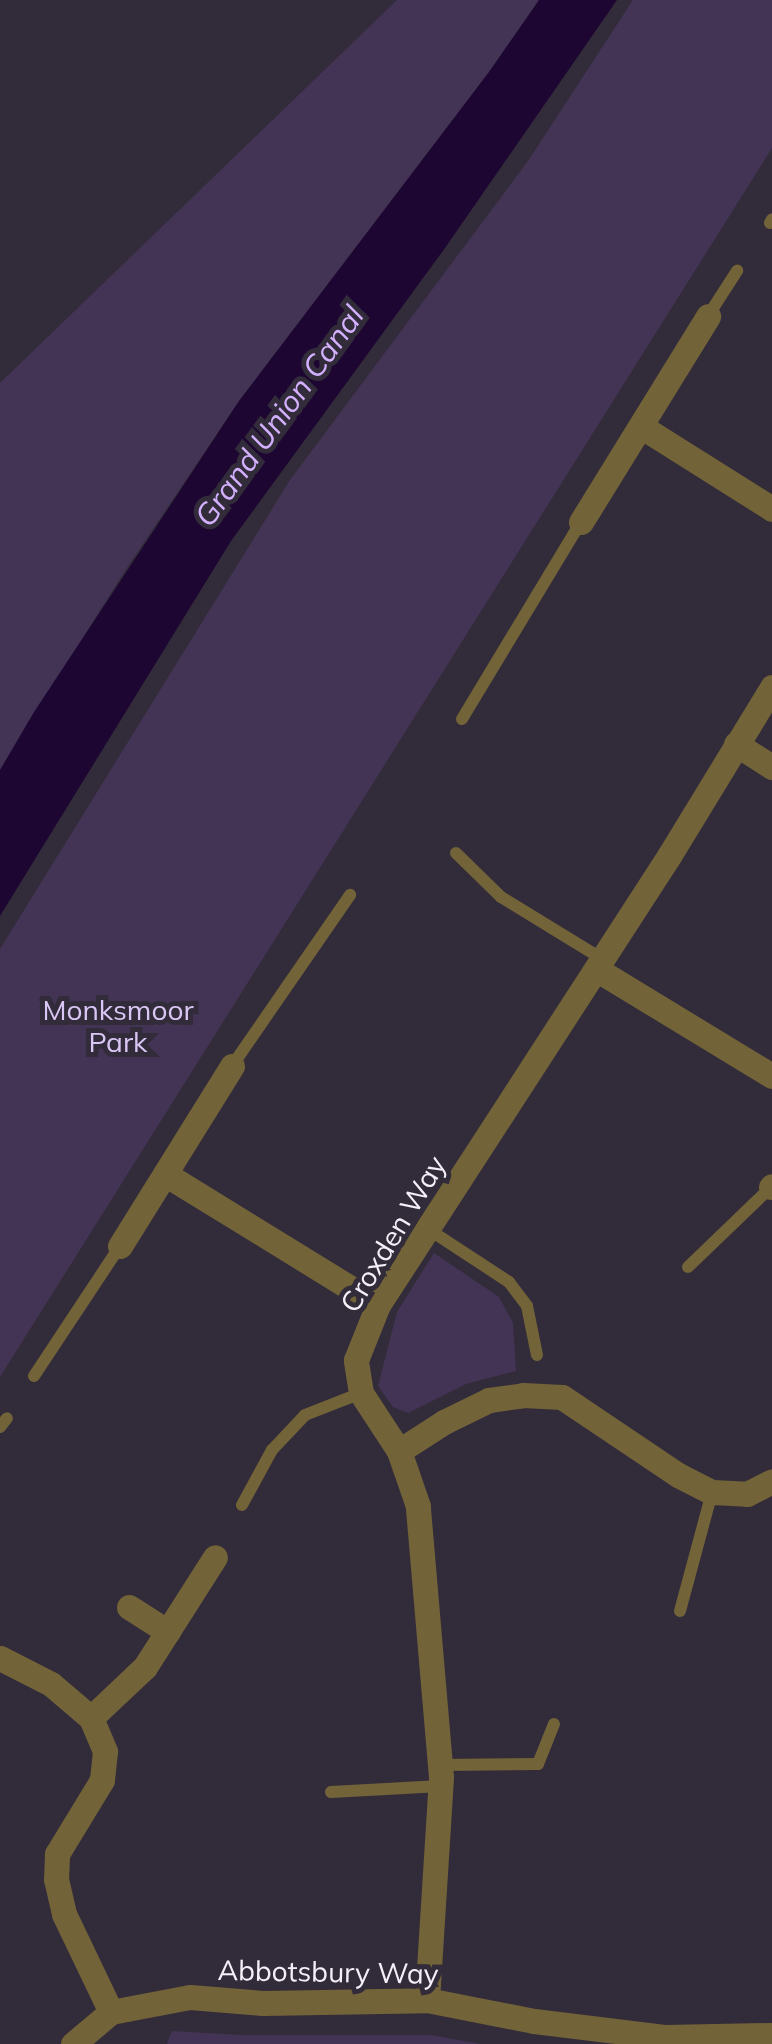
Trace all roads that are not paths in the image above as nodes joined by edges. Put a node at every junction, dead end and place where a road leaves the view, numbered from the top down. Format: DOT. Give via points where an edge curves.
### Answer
graph roads {
  1 [pos="738,271"];
  2 [pos="708,316"];
  3 [pos="642,427"];
  4 [pos="772,509"];
  5 [pos="582,522"];
  6 [pos="772,687"];
  7 [pos="462,720"];
  8 [pos="736,744"];
  9 [pos="772,767"];
  10 [pos="456,853"];
  11 [pos="350,895"];
  12 [pos="599,964"];
  13 [pos="232,1066"];
  14 [pos="772,1076"];
  15 [pos="165,1174"];
  16 [pos="771,1187"];
  17 [pos="428,1229"];
  18 [pos="120,1246"];
  19 [pos="688,1267"];
  20 [pos="378,1304"];
  21 [pos="537,1354"];
  22 [pos="34,1376"];
  23 [pos="361,1394"];
  24 [pos="399,1451"];
  25 [pos="772,1481"];
  26 [pos="712,1492"];
  27 [pos="242,1505"];
  28 [pos="215,1557"];
  29 [pos="129,1607"];
  30 [pos="680,1612"];
  31 [pos="168,1632"];
  32 [pos="0,1658"];
  33 [pos="91,1718"];
  34 [pos="554,1724"];
  35 [pos="441,1776"];
  36 [pos="331,1792"];
  37 [pos="427,2000"];
  38 [pos="111,2012"];
  39 [pos="772,2035"];
  40 [pos="73,2044"];
  1 -- 2 [label="lane"];
  2 -- 3 [label="street"];
  3 -- 4 [label="street"];
  3 -- 5 [label="street"];
  5 -- 7 [label="lane"];
  6 -- 8 [label="street, Croxden Way"];
  8 -- 9 [label="street"];
  8 -- 12 [label="street, Croxden Way"];
  10 -- 12 [label="lane" via="501,897"];
  11 -- 13 [label="lane"];
  12 -- 14 [label="street"];
  12 -- 17 [label="street, Croxden Way"];
  13 -- 15 [label="street"];
  15 -- 18 [label="street"];
  15 -- 20 [label="street"];
  16 -- 19 [label="lane"];
  17 -- 20 [label="street, Croxden Way"];
  17 -- 21 [label="lane" via="509,1282 527,1306"];
  18 -- 22 [label="lane"];
  20 -- 23 [label="street, Croxden Way" via="356,1360"];
  23 -- 24 [label="street"];
  23 -- 27 [label="lane" via="305,1415 272,1450"];
  24 -- 26 [label="street" via="490,1400 562,1397"];
  24 -- 35 [label="street" via="418,1506"];
  25 -- 26 [label="street" via="746,1494"];
  26 -- 30 [label="lane"];
  28 -- 31 [label="street"];
  29 -- 31 [label="street"];
  31 -- 33 [label="street" via="145,1667"];
  32 -- 33 [label="street" via="51,1684"];
  33 -- 38 [label="street" via="105,1751 102,1780 58,1854 56,1879 64,1914"];
  34 -- 35 [label="lane" via="538,1764"];
  35 -- 36 [label="lane"];
  35 -- 37 [label="street"];
  37 -- 38 [label="street, Abbotsbury Way" via="264,2004 190,1998"];
  37 -- 39 [label="street, Abbotsbury Way" via="664,2037"];
  38 -- 40 [label="street"];
}
